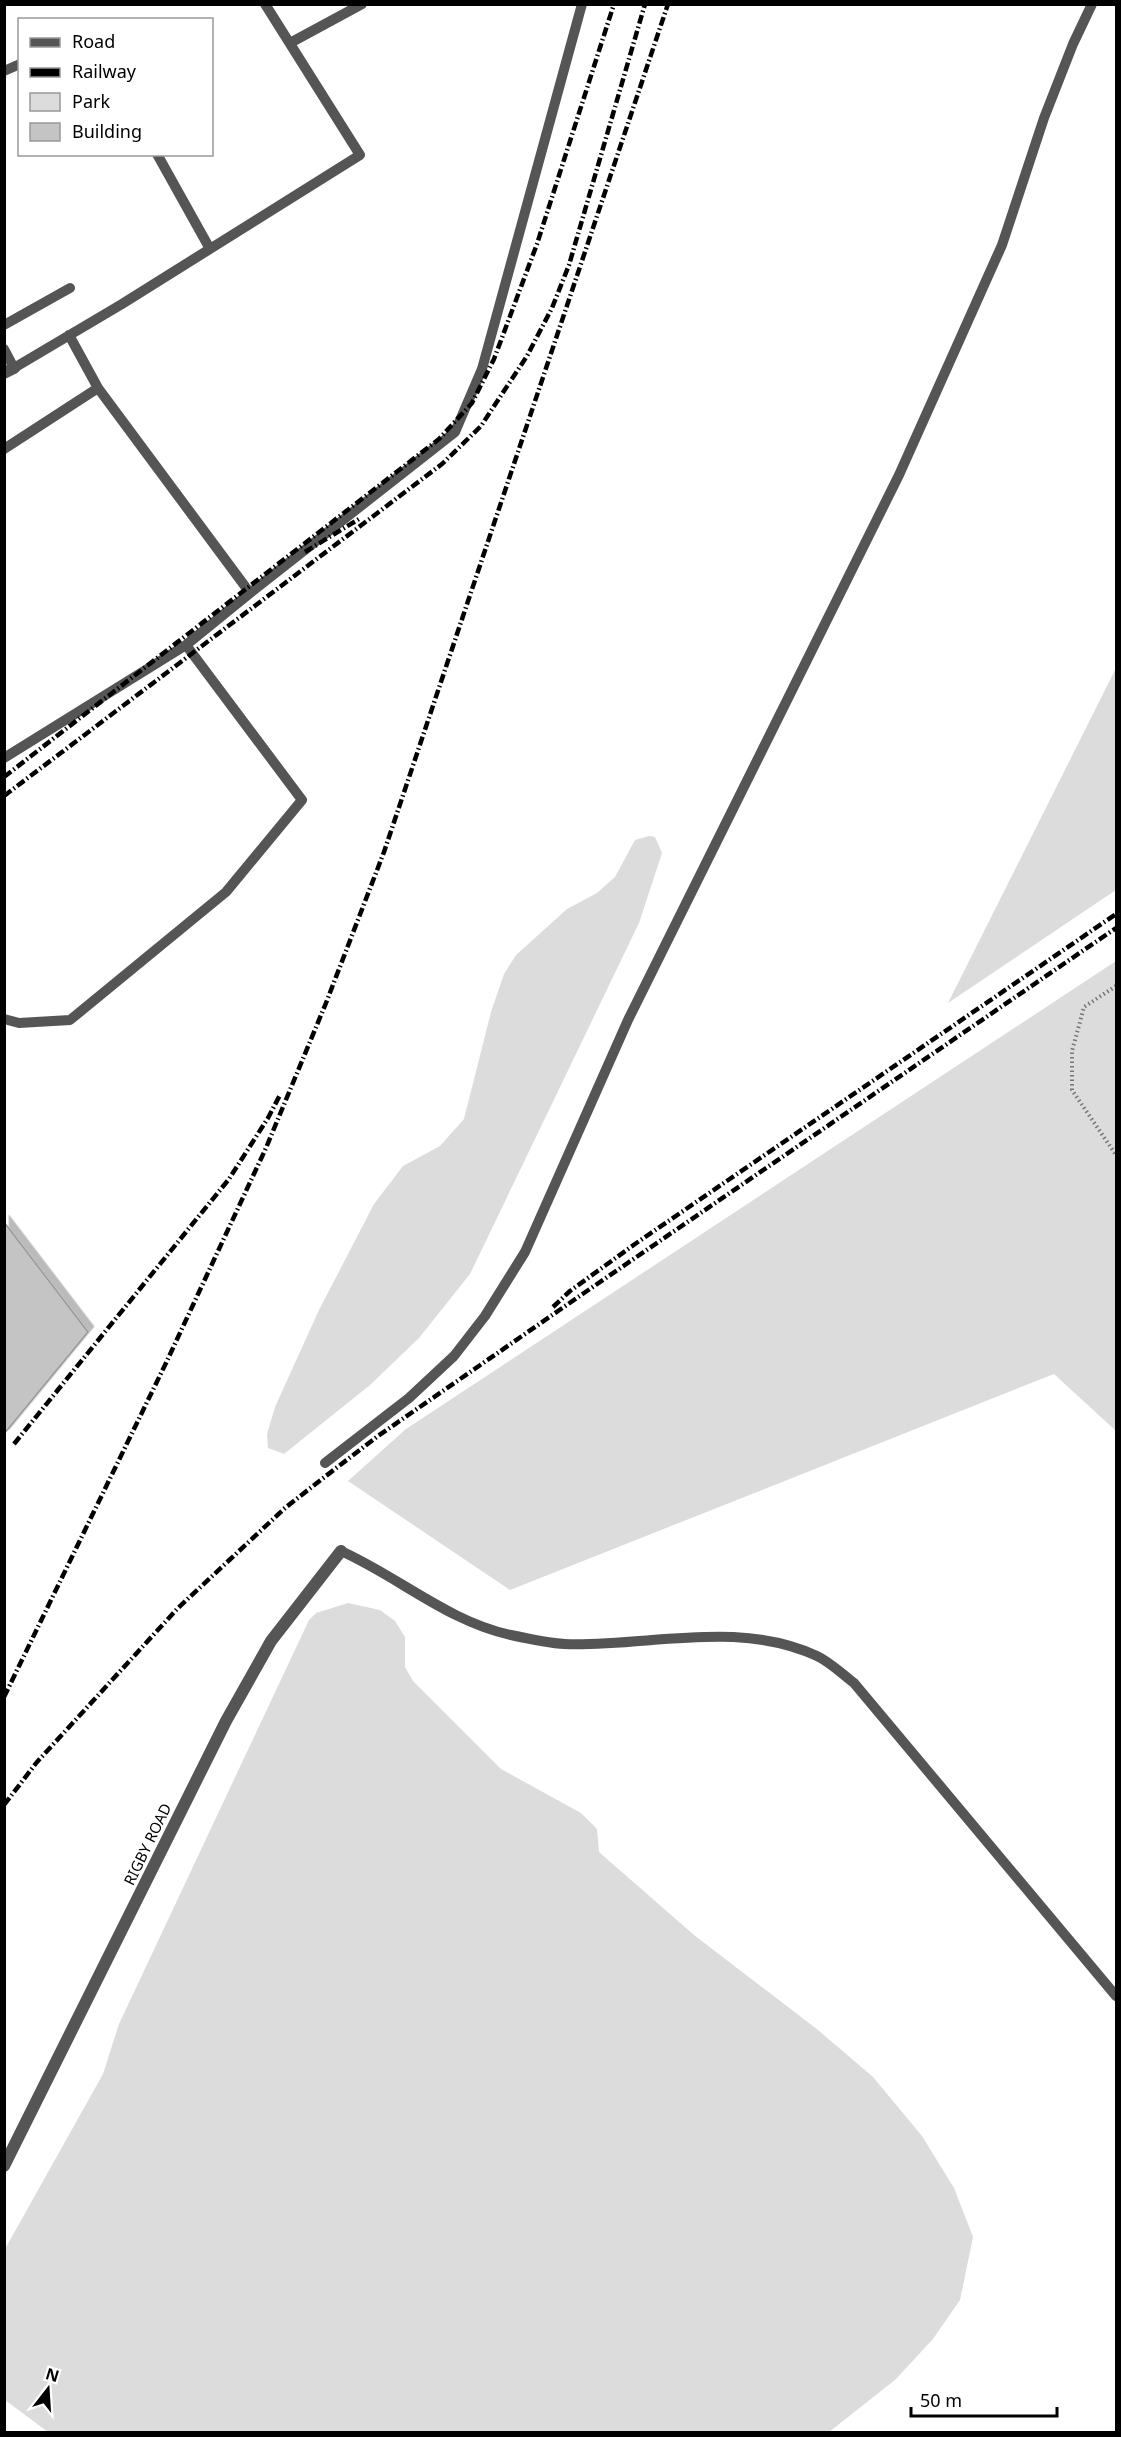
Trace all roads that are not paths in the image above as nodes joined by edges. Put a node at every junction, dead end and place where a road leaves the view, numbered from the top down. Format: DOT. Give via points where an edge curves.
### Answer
graph roads {
  1 [pos="265,4"];
  2 [pos="362,4"];
  3 [pos="582,4"];
  4 [pos="1092,4"];
  5 [pos="290,43"];
  6 [pos="18,64"];
  7 [pos="4,71"];
  8 [pos="158,156"];
  9 [pos="210,249"];
  10 [pos="70,288"];
  11 [pos="4,325"];
  12 [pos="69,335"];
  13 [pos="4,349"];
  14 [pos="9,370"];
  15 [pos="98,388"];
  16 [pos="4,449"];
  17 [pos="250,593"];
  18 [pos="186,645"];
  19 [pos="4,758"];
  20 [pos="4,1019"];
  21 [pos="325,1463"];
  22 [pos="341,1551"];
  23 [pos="1116,1996"];
  24 [pos="4,2166"];
  1 -- 5 [label="lane"];
  2 -- 5 [label="lane"];
  3 -- 17 [label="lane" via="482,369 455,432"];
  4 -- 21 [label="lane" via="1044,118 1002,245 904,465 628,1020 525,1252 485,1316 454,1356 409,1398"];
  5 -- 9 [label="lane" via="360,154"];
  6 -- 7 [label="lane"];
  8 -- 9 [label="lane"];
  9 -- 12 [label="lane"];
  10 -- 11 [label="lane"];
  12 -- 14 [label="lane"];
  12 -- 15 [label="lane"];
  13 -- 14 [label="lane"];
  15 -- 16 [label="lane"];
  15 -- 17 [label="lane"];
  17 -- 18 [label="lane"];
  18 -- 19 [label="lane"];
  18 -- 20 [label="lane" via="302,800 226,892 70,1020 20,1023"];
  22 -- 23 [label="lane" via="460,1618 510,1635 566,1644 701,1636 793,1646 820,1657 854,1683"];
  22 -- 24 [label="street, RIGBY ROAD" via="288,1616 232,1710"];
}
